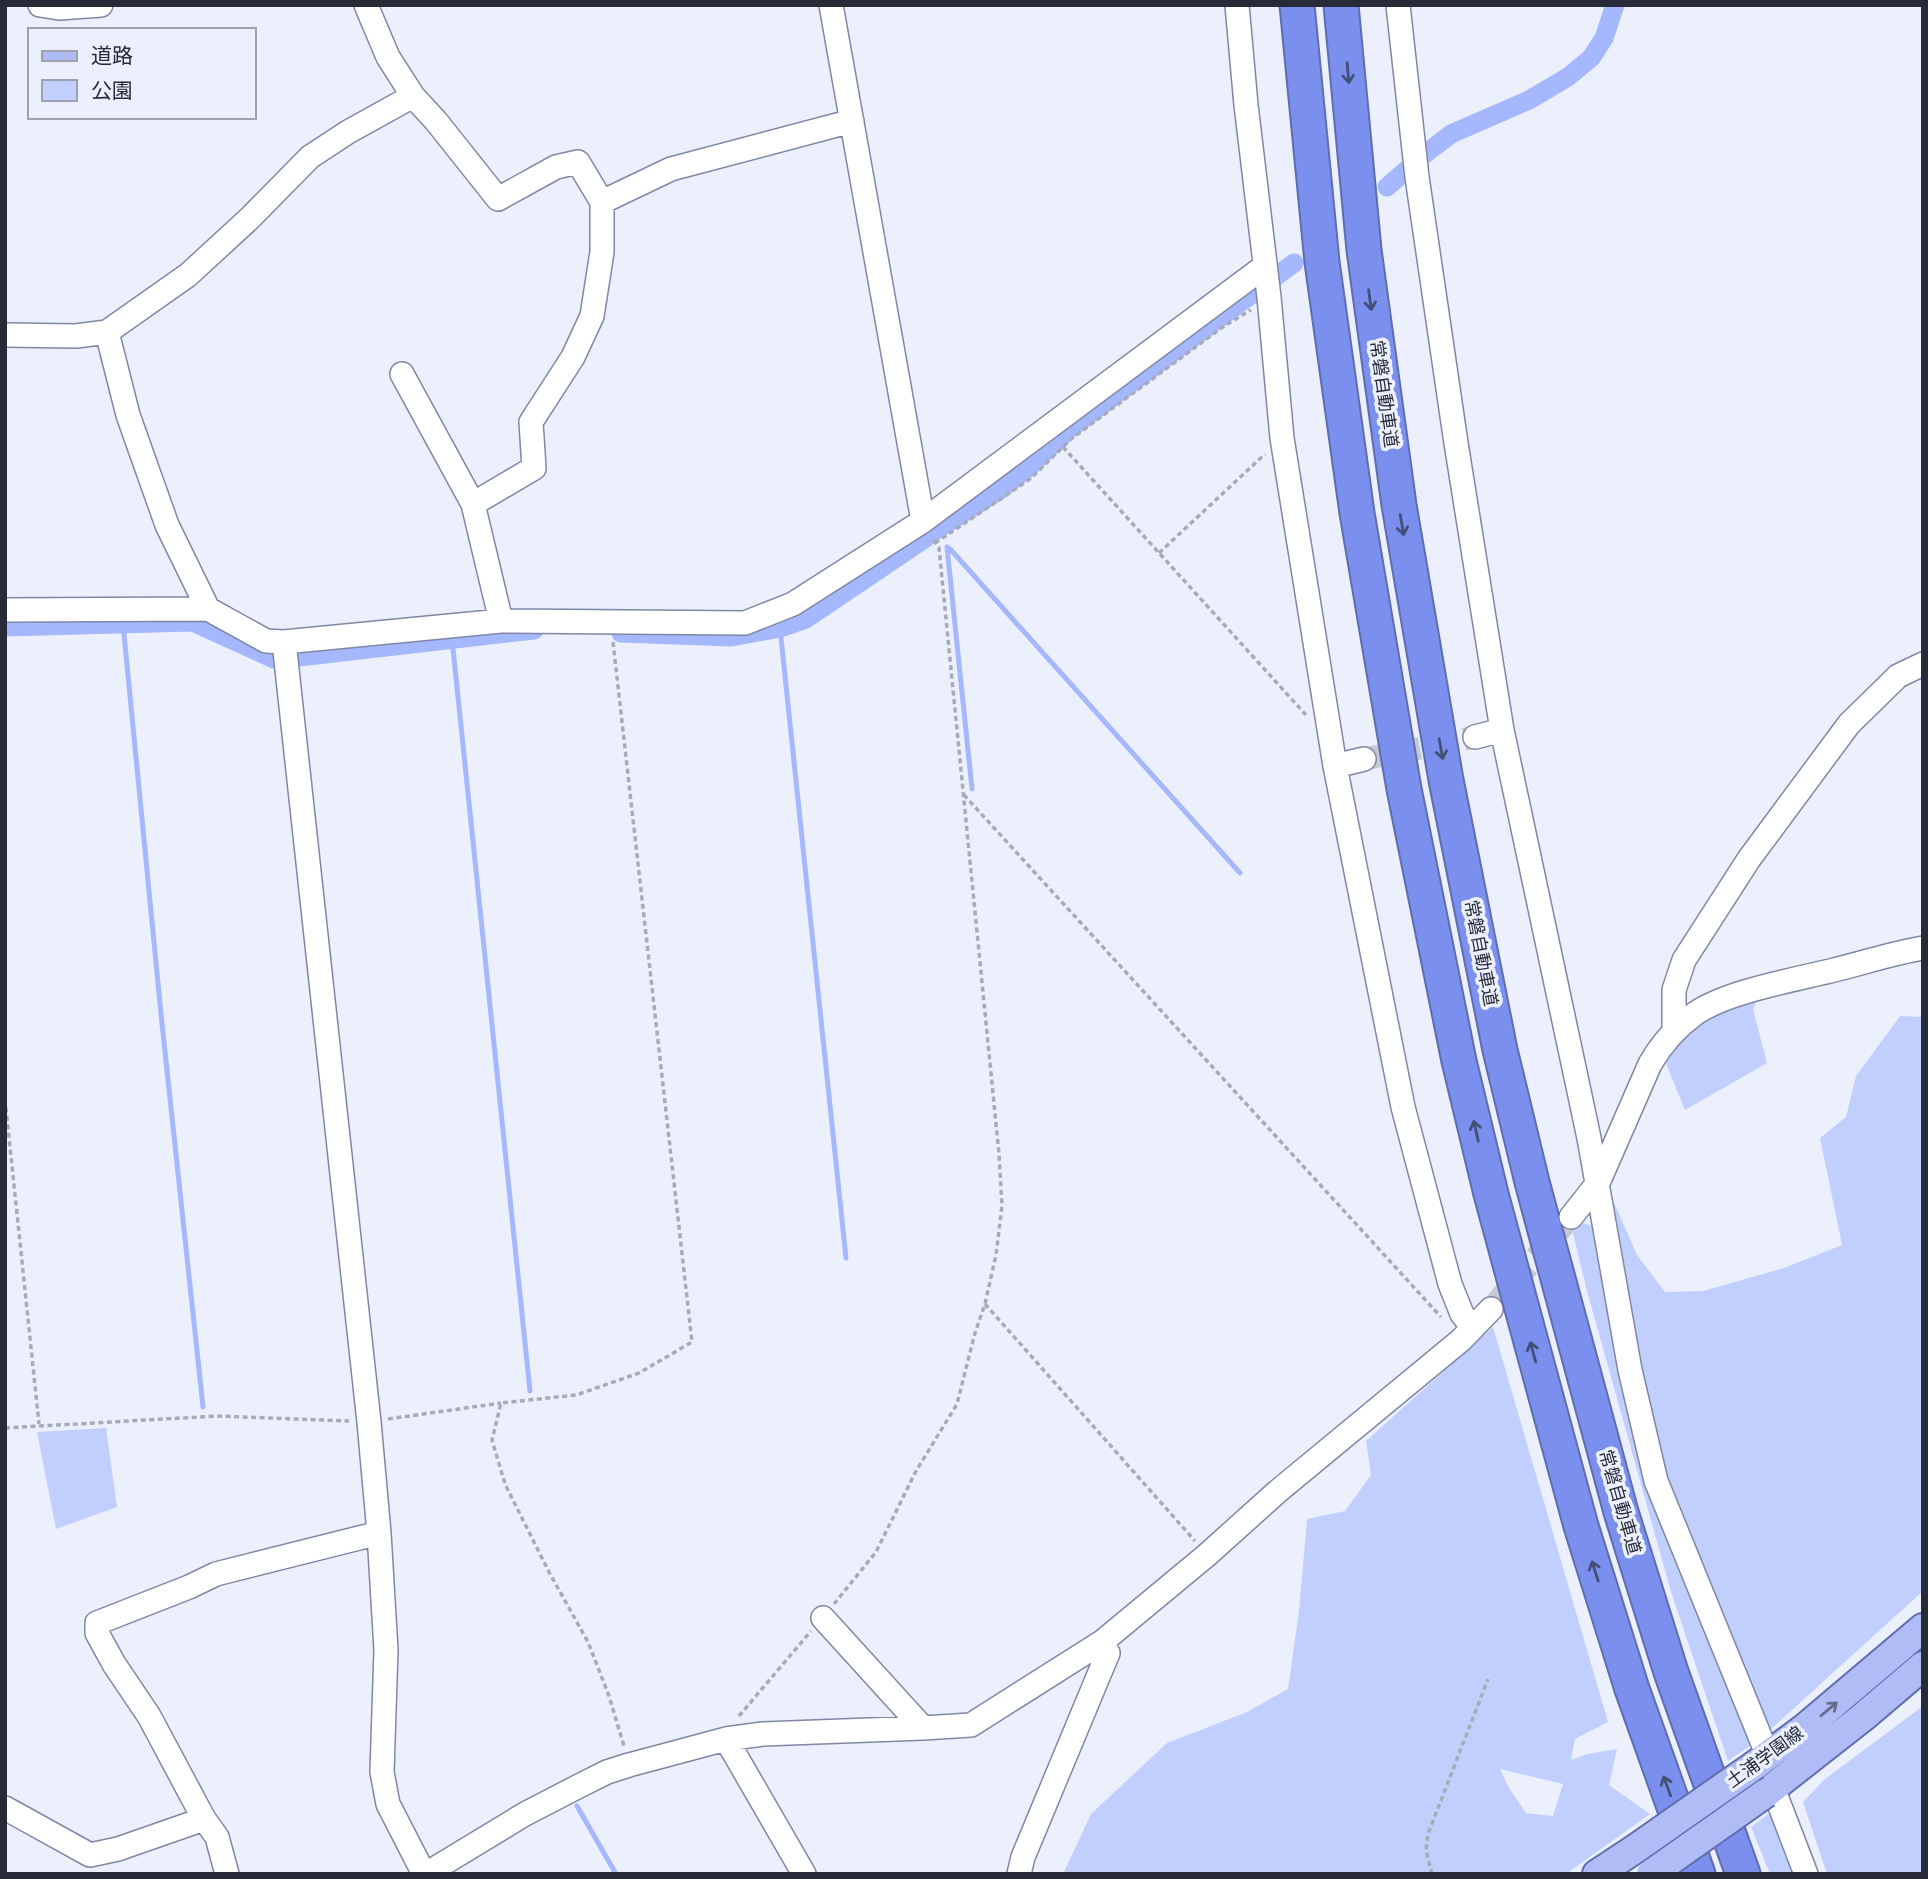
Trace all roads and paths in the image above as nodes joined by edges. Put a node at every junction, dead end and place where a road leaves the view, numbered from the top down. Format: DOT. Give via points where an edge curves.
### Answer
graph roads {
  1 [pos="40,5"];
  2 [pos="101,5"];
  3 [pos="366,5"];
  4 [pos="831,5"];
  5 [pos="1237,5"];
  6 [pos="1297,5"];
  7 [pos="1341,5"];
  8 [pos="1398,5"];
  9 [pos="413,96"];
  10 [pos="852,121"];
  11 [pos="601,202"];
  12 [pos="1265,266"];
  13 [pos="1269,297"];
  14 [pos="107,331"];
  15 [pos="5,335"];
  16 [pos="402,374"];
  17 [pos="1282,439"];
  18 [pos="1063,447"];
  19 [pos="473,504"];
  20 [pos="923,521"];
  21 [pos="935,543"];
  22 [pos="1159,553"];
  23 [pos="208,609"];
  24 [pos="5,610"];
  25 [pos="501,621"];
  26 [pos="611,622"];
  27 [pos="284,642"];
  28 [pos="1923,664"];
  29 [pos="1502,730"];
  30 [pos="1475,737"];
  31 [pos="1334,755"];
  32 [pos="1364,759"];
  33 [pos="963,794"];
  34 [pos="1923,948"];
  35 [pos="1674,1030"];
  36 [pos="5,1099"];
  37 [pos="1598,1183"];
  38 [pos="1571,1217"];
  39 [pos="985,1304"];
  40 [pos="1491,1309"];
  41 [pos="1467,1334"];
  42 [pos="500,1404"];
  43 [pos="369,1422"];
  44 [pos="39,1425"];
  45 [pos="5,1428"];
  46 [pos="379,1533"];
  47 [pos="1207,1555"];
  48 [pos="823,1618"];
  49 [pos="1923,1628"];
  50 [pos="1102,1642"];
  51 [pos="1923,1665"];
  52 [pos="1488,1679"];
  53 [pos="923,1728"];
  54 [pos="726,1739"];
  55 [pos="1762,1761"];
  56 [pos="629,1765"];
  57 [pos="1770,1790"];
  58 [pos="5,1808"];
  59 [pos="204,1819"];
  60 [pos="227,1874"];
  61 [pos="425,1874"];
  62 [pos="804,1874"];
  63 [pos="1019,1874"];
  64 [pos="1432,1874"];
  65 [pos="1597,1874"];
  66 [pos="1651,1874"];
  67 [pos="1698,1874"];
  68 [pos="1743,1874"];
  69 [pos="1806,1874"];
  1 -- 2 [label="street"];
  3 -- 9 [label="street" via="387,57"];
  4 -- 10 [label="street"];
  5 -- 12 [label="street"];
  67 -- 6 [label="highway, one-way" via="1632,1689 1581,1526 1459,1061 1404,789 1357,513 1322,262"];
  7 -- 68 [label="highway, 常磐自動車道, one-way" via="1363,250 1399,505 1446,780 1500,1050 1621,1511 1671,1672"];
  8 -- 29 [label="street" via="1455,443"];
  9 -- 11 [label="street" via="498,199 556,167 578,162"];
  9 -- 14 [label="street" via="310,157 188,275"];
  10 -- 11 [label="street" via="671,169"];
  10 -- 20 [label="street"];
  11 -- 19 [label="street" via="601,252 592,316 573,357 531,422 534,468"];
  12 -- 13 [label="street"];
  12 -- 20 [label="street"];
  13 -- 17 [label="street"];
  13 -- 18 [label="path"];
  14 -- 15 [label="street" via="76,337"];
  14 -- 23 [label="street" via="128,415 167,525"];
  16 -- 19 [label="street"];
  17 -- 22 [label="path"];
  17 -- 31 [label="street"];
  18 -- 21 [label="path" via="1030,479"];
  18 -- 22 [label="path"];
  19 -- 25 [label="street"];
  20 -- 21 [label="path"];
  20 -- 26 [label="street" via="793,604 745,623"];
  21 -- 33 [label="path"];
  22 -- 31 [label="path"];
  23 -- 24 [label="street"];
  23 -- 27 [label="street" via="265,641"];
  25 -- 26 [label="street"];
  25 -- 27 [label="street"];
  26 -- 42 [label="path" via="692,1342 639,1373 576,1395"];
  27 -- 43 [label="street"];
  28 -- 35 [label="street" via="1899,676 1849,724 1749,859 1684,960 1674,990"];
  29 -- 30 [label="street"];
  29 -- 37 [label="street"];
  31 -- 32 [label="street"];
  31 -- 41 [label="street" via="1403,1107"];
  33 -- 39 [label="path" via="1002,1206"];
  33 -- 41 [label="path"];
  34 -- 35 [label="street" via="1722,1000"];
  35 -- 37 [label="street" via="1650,1064"];
  36 -- 44 [label="path"];
  37 -- 38 [label="street"];
  37 -- 55 [label="street" via="1630,1370 1656,1481"];
  39 -- 47 [label="path"];
  39 -- 48 [label="path" via="957,1404 916,1471 876,1552"];
  40 -- 41 [label="street"];
  41 -- 47 [label="street"];
  42 -- 43 [label="path"];
  42 -- 56 [label="path" via="492,1440 505,1484 587,1642"];
  43 -- 44 [label="path" via="217,1416"];
  43 -- 46 [label="street"];
  44 -- 45 [label="path"];
  46 -- 59 [label="street" via="216,1574 97,1622 97,1633 149,1716"];
  46 -- 61 [label="street" via="386,1650 382,1772 388,1804"];
  47 -- 50 [label="street"];
  48 -- 53 [label="street"];
  48 -- 54 [label="path" via="733,1722"];
  55 -- 49 [label="main road, 土浦学園線, one-way"];
  50 -- 53 [label="street" via="971,1725"];
  50 -- 63 [label="street" via="1108,1653"];
  51 -- 57 [label="main road, 土浦学園線"];
  52 -- 64 [label="path" via="1428,1834 1426,1851"];
  53 -- 54 [label="street"];
  54 -- 56 [label="street"];
  54 -- 62 [label="street"];
  55 -- 65 [label="main road, 土浦学園線, bridge"];
  56 -- 61 [label="street" via="548,1802"];
  57 -- 66 [label="main road, 土浦学園線, bridge"];
  57 -- 69 [label="street"];
  58 -- 59 [label="street" via="90,1855 118,1850"];
  59 -- 60 [label="street" via="217,1837"];
}
